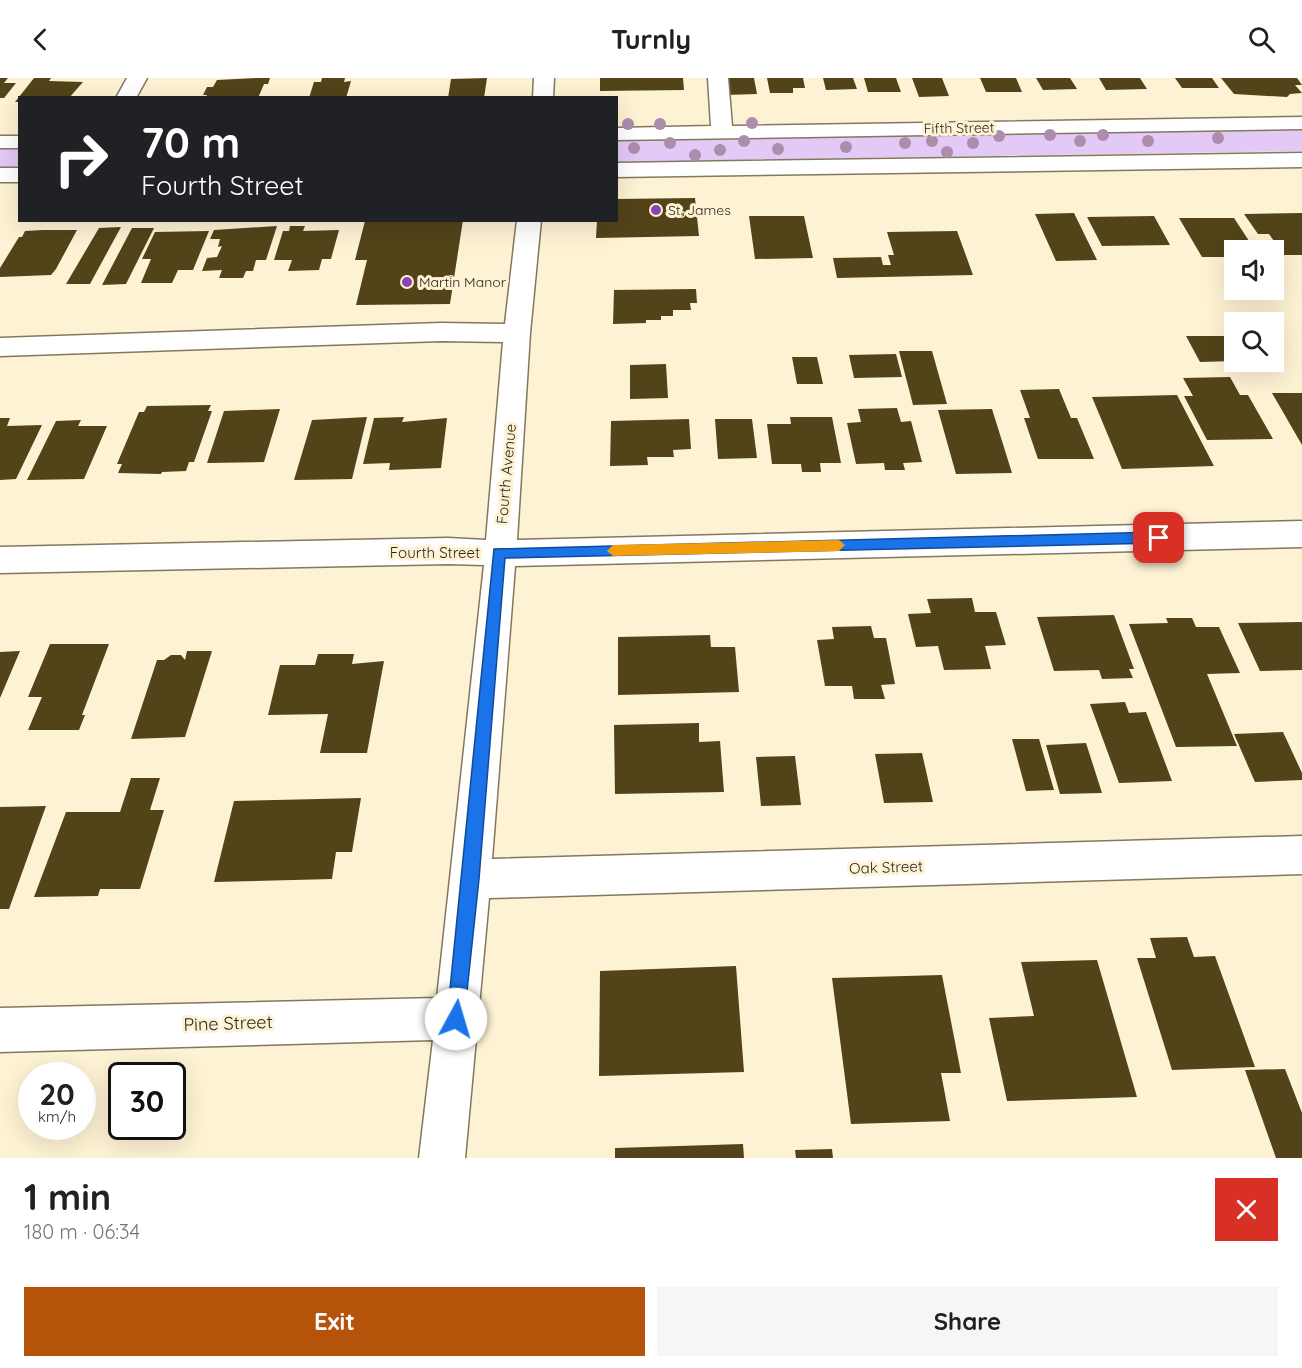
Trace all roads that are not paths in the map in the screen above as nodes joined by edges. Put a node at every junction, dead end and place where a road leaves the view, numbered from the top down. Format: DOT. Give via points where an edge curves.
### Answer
graph roads {
  1 [pos="137,78"];
  2 [pos="544,78"];
  3 [pos="718,78"];
  4 [pos="127,96"];
  5 [pos="543,96"];
  6 [pos="1302,123"];
  7 [pos="722,132"];
  8 [pos="618,134"];
  9 [pos="0,142"];
  10 [pos="18,142"];
  11 [pos="1302,160"];
  12 [pos="618,170"];
  13 [pos="0,175"];
  14 [pos="18,175"];
  15 [pos="529,222"];
  16 [pos="517,333"];
  17 [pos="0,347"];
  18 [pos="1302,534"];
  19 [pos="499,553"];
  20 [pos="0,560"];
  21 [pos="1302,855"];
  22 [pos="471,879"];
  23 [pos="456,1019"];
  24 [pos="0,1030"];
  25 [pos="442,1158"];
  1 -- 4 [label="street"];
  2 -- 5 [label="street"];
  3 -- 7 [label="street"];
  6 -- 7 [label="street, Fifth Street"];
  7 -- 8 [label="street, Fifth Street"];
  9 -- 10 [label="street"];
  11 -- 12 [label="street"];
  13 -- 14 [label="street"];
  15 -- 16 [label="street, Fourth Avenue"];
  16 -- 17 [label="street" via="441,332"];
  16 -- 19 [label="street, Fourth Avenue"];
  18 -- 19 [label="street, Fourth Street"];
  19 -- 20 [label="street, Fourth Street" via="448,550"];
  19 -- 22 [label="street, Fourth Avenue"];
  21 -- 22 [label="street, Oak Street"];
  22 -- 23 [label="street, Fourth Avenue"];
  23 -- 24 [label="street, Pine Street"];
  23 -- 25 [label="street, Fourth Avenue"];
}
